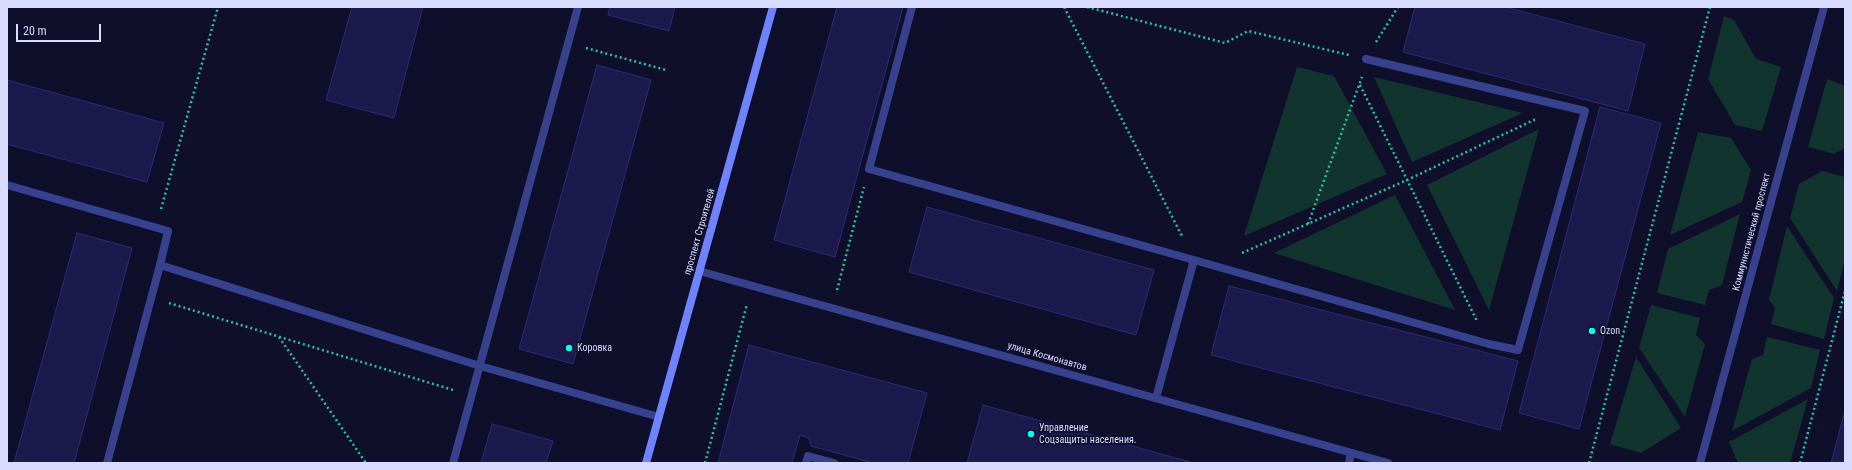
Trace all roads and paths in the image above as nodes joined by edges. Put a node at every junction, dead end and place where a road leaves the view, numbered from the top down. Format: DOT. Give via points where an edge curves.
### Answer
graph roads {
  1 [pos="218,7"];
  2 [pos="578,7"];
  3 [pos="773,7"];
  4 [pos="912,7"];
  5 [pos="1064,7"];
  6 [pos="1088,7"];
  7 [pos="1398,7"];
  8 [pos="1710,7"];
  9 [pos="1824,7"];
  10 [pos="568,43"];
  11 [pos="1366,59"];
  12 [pos="666,70"];
  13 [pos="1564,106"];
  14 [pos="869,169"];
  15 [pos="1407,180"];
  16 [pos="7,185"];
  17 [pos="1308,224"];
  18 [pos="156,228"];
  19 [pos="1194,260"];
  20 [pos="160,265"];
  21 [pos="1216,265"];
  22 [pos="699,271"];
  23 [pos="1845,291"];
  24 [pos="152,298"];
  25 [pos="749,298"];
  26 [pos="832,308"];
  27 [pos="279,336"];
  28 [pos="1489,344"];
  29 [pos="480,366"];
  30 [pos="472,396"];
  31 [pos="1156,398"];
  32 [pos="659,417"];
  33 [pos="1351,453"];
  34 [pos="107,463"];
  35 [pos="366,463"];
  36 [pos="453,463"];
  37 [pos="646,463"];
  38 [pos="705,463"];
  39 [pos="806,463"];
  40 [pos="834,463"];
  41 [pos="1349,463"];
  42 [pos="1388,463"];
  43 [pos="1589,463"];
  44 [pos="1700,463"];
  45 [pos="1800,463"];
  1 -- 18 [label="path"];
  2 -- 10 [label="street"];
  3 -- 22 [label="main road, проспект Строителей"];
  4 -- 14 [label="street"];
  5 -- 19 [label="path"];
  6 -- 11 [label="path" via="1225,42 1248,31"];
  7 -- 11 [label="path"];
  8 -- 43 [label="path"];
  9 -- 44 [label="street, Коммунистический проспект"];
  10 -- 12 [label="path"];
  10 -- 29 [label="street"];
  11 -- 13 [label="street"];
  13 -- 15 [label="path"];
  13 -- 28 [label="street" via="1585,111 1518,350"];
  14 -- 19 [label="street"];
  14 -- 26 [label="path"];
  15 -- 17 [label="path"];
  15 -- 17 [label="path" via="1360,85"];
  15 -- 28 [label="path"];
  16 -- 18 [label="street"];
  17 -- 21 [label="path"];
  18 -- 20 [label="street" via="168,231"];
  19 -- 21 [label="street"];
  19 -- 31 [label="street"];
  20 -- 24 [label="street"];
  20 -- 29 [label="street"];
  21 -- 28 [label="street"];
  22 -- 26 [label="street, улица Космонавтов"];
  22 -- 32 [label="main road, проспект Строителей"];
  23 -- 45 [label="path"];
  24 -- 27 [label="path"];
  24 -- 34 [label="street"];
  25 -- 38 [label="path"];
  26 -- 31 [label="street, улица Космонавтов"];
  27 -- 30 [label="path"];
  27 -- 35 [label="path"];
  29 -- 30 [label="street"];
  29 -- 32 [label="street"];
  30 -- 36 [label="street"];
  31 -- 33 [label="street, улица Космонавтов"];
  32 -- 37 [label="main road, проспект Строителей"];
  33 -- 41 [label="street"];
  33 -- 42 [label="street, улица Космонавтов"];
  39 -- 40 [label="street" via="808,456"];
}
